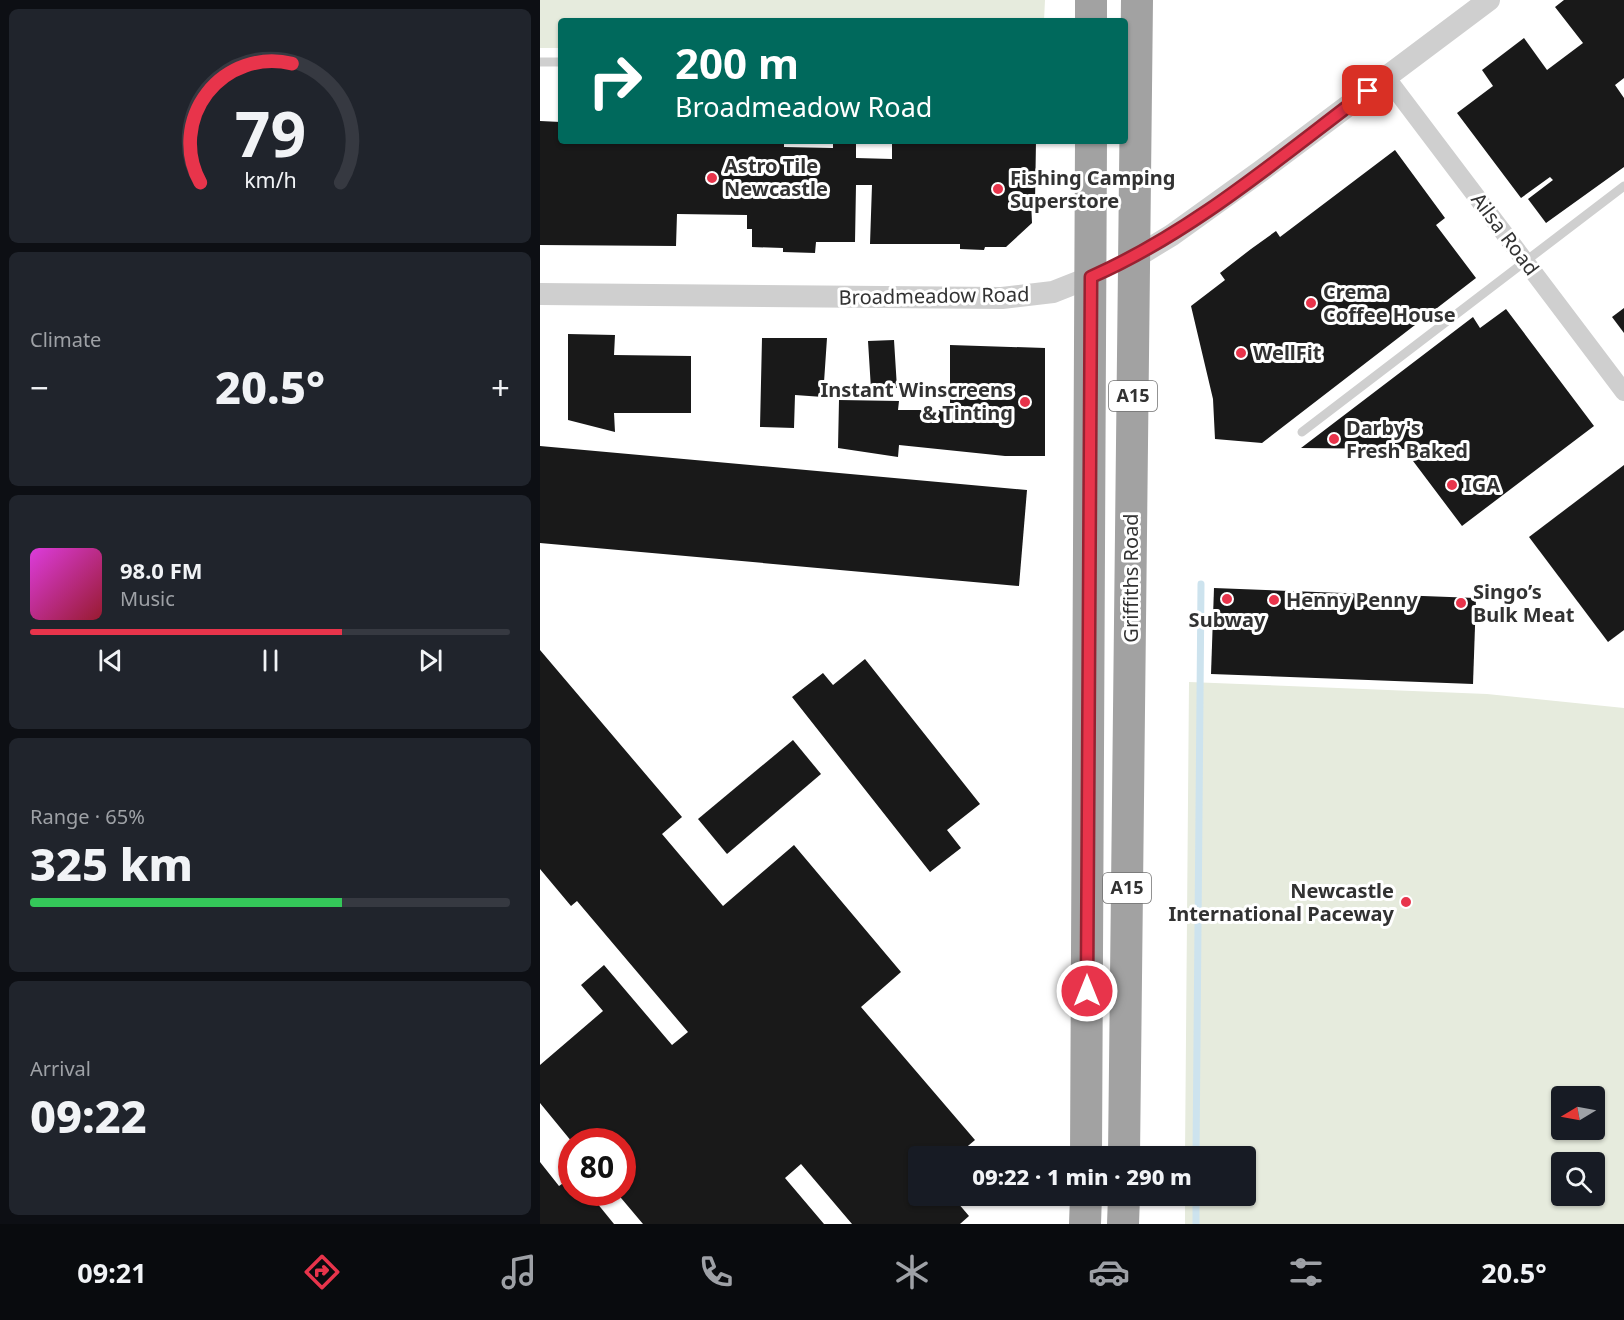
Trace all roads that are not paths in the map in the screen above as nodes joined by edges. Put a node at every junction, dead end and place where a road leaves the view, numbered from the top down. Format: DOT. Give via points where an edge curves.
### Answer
graph roads {
  1 [pos="1091,0"];
  2 [pos="1137,0"];
  3 [pos="1489,0"];
  4 [pos="1091,18"];
  5 [pos="540,62"];
  6 [pos="558,62"];
  7 [pos="1386,77"];
  8 [pos="1091,144"];
  9 [pos="1624,186"];
  10 [pos="1136,257"];
  11 [pos="1526,261"];
  12 [pos="1091,277"];
  13 [pos="540,294"];
  14 [pos="1624,392"];
  15 [pos="1302,432"];
  16 [pos="1086,1146"];
  17 [pos="1124,1146"];
  18 [pos="1086,1206"];
  19 [pos="1124,1206"];
  20 [pos="1085,1224"];
  21 [pos="1123,1224"];
  1 -- 4 [label="highway"];
  2 -- 10 [label="highway, Griffiths Road / A15"];
  3 -- 7 [label="street, Broadmeadow Road"];
  5 -- 6 [label="lane"];
  7 -- 10 [label="street, Broadmeadow Road" via="1172,235"];
  7 -- 11 [label="street, Ailsa Road"];
  8 -- 12 [label="highway, Griffiths Road / A15"];
  9 -- 11 [label="lane"];
  10 -- 12 [label="highway, Broadmeadow Road"];
  10 -- 17 [label="highway, Griffiths Road / A15"];
  11 -- 14 [label="street, Ailsa Road"];
  11 -- 15 [label="lane"];
  12 -- 13 [label="street, Broadmeadow Road" via="1053,292 1002,298"];
  12 -- 16 [label="highway, Griffiths Road / A15"];
  18 -- 20 [label="highway"];
  19 -- 21 [label="highway"];
}
